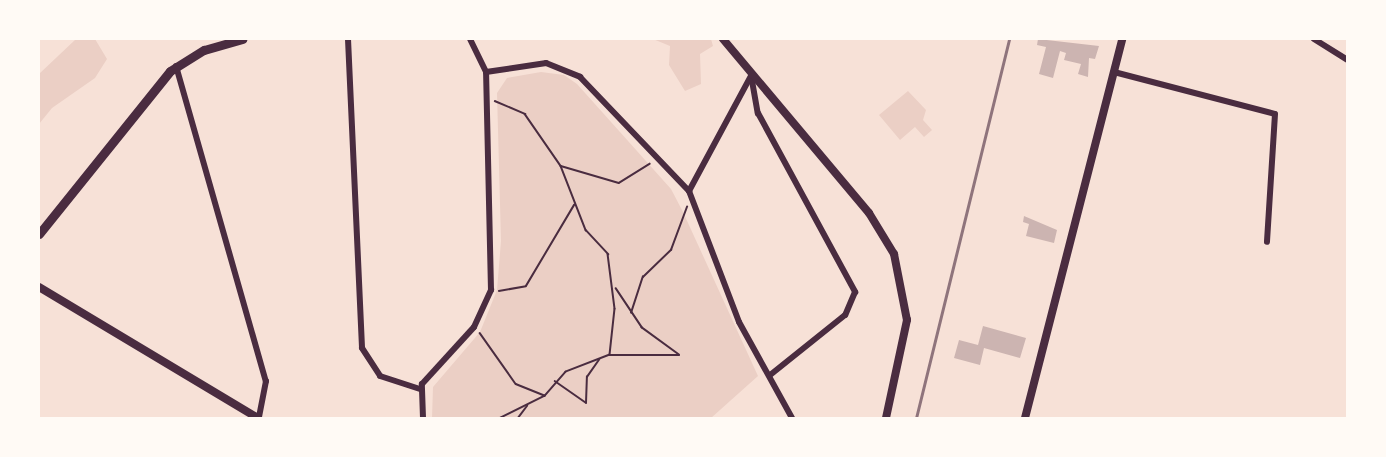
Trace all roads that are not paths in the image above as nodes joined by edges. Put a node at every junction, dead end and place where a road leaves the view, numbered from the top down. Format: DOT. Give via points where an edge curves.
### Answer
graph roads {
  1 [pos="242,39"];
  2 [pos="348,39"];
  3 [pos="470,39"];
  4 [pos="723,39"];
  5 [pos="1122,39"];
  6 [pos="1314,39"];
  7 [pos="1347,60"];
  8 [pos="176,66"];
  9 [pos="486,72"];
  10 [pos="1114,72"];
  11 [pos="752,75"];
  12 [pos="688,191"];
  13 [pos="39,234"];
  14 [pos="1267,243"];
  15 [pos="39,287"];
  16 [pos="770,375"];
  17 [pos="420,389"];
  18 [pos="259,418"];
  19 [pos="423,418"];
  20 [pos="792,418"];
  21 [pos="886,418"];
  22 [pos="1025,418"];
  1 -- 8 [label="main road" via="204,50"];
  2 -- 17 [label="street" via="362,348 380,376"];
  3 -- 9 [label="street"];
  4 -- 11 [label="street"];
  5 -- 10 [label="street"];
  6 -- 7 [label="street"];
  8 -- 13 [label="main road" via="143,101"];
  8 -- 18 [label="street" via="266,381"];
  9 -- 12 [label="street" via="540,64 566,67"];
  9 -- 17 [label="street" via="491,290 474,327"];
  10 -- 14 [label="street" via="1274,114"];
  10 -- 22 [label="street"];
  11 -- 12 [label="street"];
  11 -- 16 [label="street" via="758,113 855,292 845,315"];
  11 -- 21 [label="street" via="862,204 894,254 907,321"];
  12 -- 16 [label="street" via="739,322"];
  15 -- 18 [label="street"];
  16 -- 20 [label="street"];
  17 -- 19 [label="street"];
}
